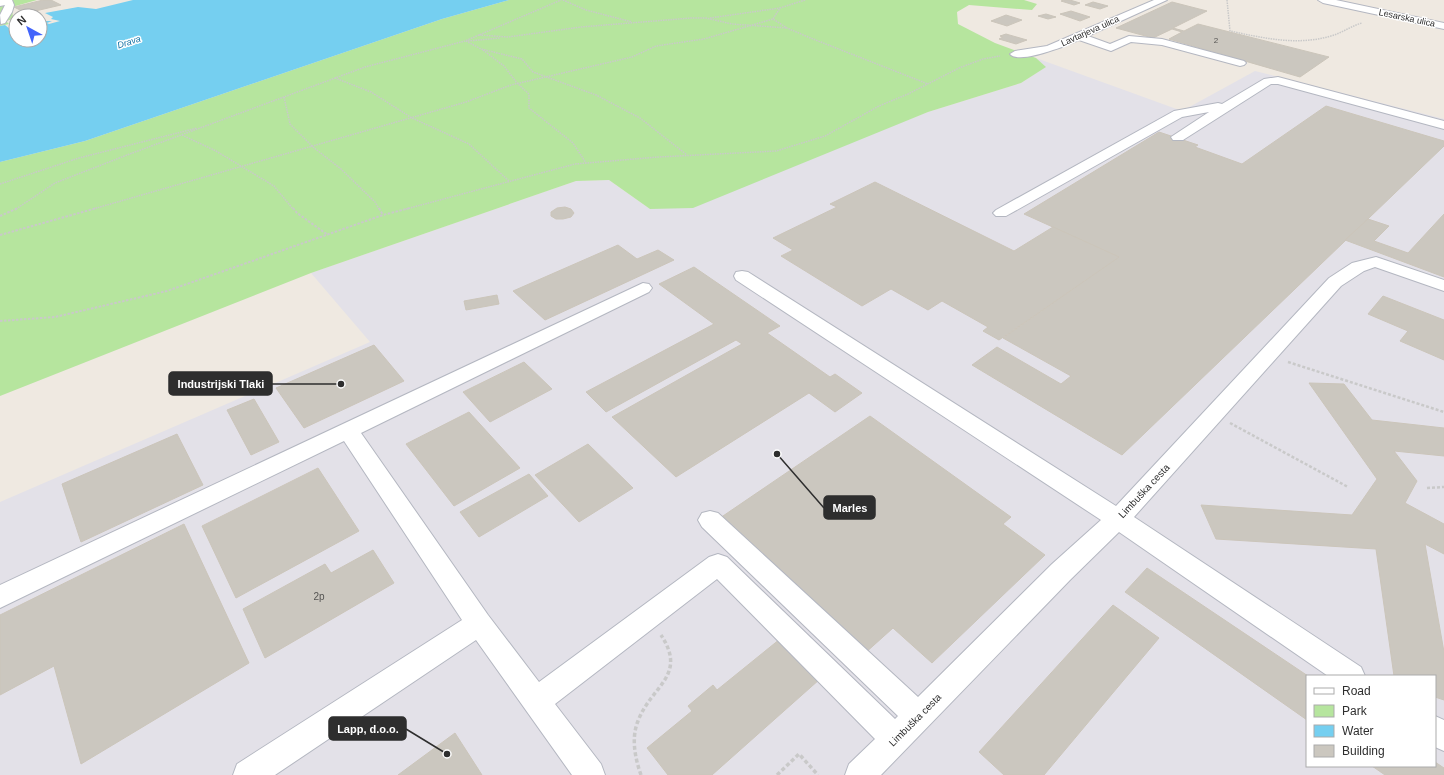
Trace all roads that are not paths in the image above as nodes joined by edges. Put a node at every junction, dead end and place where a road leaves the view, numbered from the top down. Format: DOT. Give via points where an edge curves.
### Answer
graph roads {
  1 [pos="1162,0"];
  2 [pos="1324,0"];
  3 [pos="0,2"];
  4 [pos="1,21"];
  5 [pos="1444,26"];
  6 [pos="1080,36"];
  7 [pos="1015,54"];
  8 [pos="1240,63"];
  9 [pos="1230,105"];
  10 [pos="1444,125"];
  11 [pos="1178,137"];
  12 [pos="1001,213"];
  13 [pos="742,276"];
  14 [pos="1444,286"];
  15 [pos="643,288"];
  16 [pos="348,431"];
  17 [pos="1118,519"];
  18 [pos="710,520"];
  19 [pos="0,597"];
  20 [pos="479,623"];
  21 [pos="1350,675"];
  22 [pos="536,701"];
  23 [pos="918,716"];
  24 [pos="895,739"];
  25 [pos="248,775"];
  26 [pos="590,775"];
  27 [pos="860,775"];
  1 -- 6 [label="street, Lavtarjeva ulica"];
  2 -- 5 [label="street, Lesarska ulica"];
  3 -- 4 [label="street" via="9,2 10,6 9,12"];
  6 -- 7 [label="street, Lavtarjeva ulica" via="1049,49"];
  6 -- 8 [label="street" via="1111,48 1129,39 1162,42"];
  9 -- 10 [label="street" via="1268,81 1278,80"];
  9 -- 11 [label="street"];
  9 -- 12 [label="street" via="1178,114"];
  13 -- 17 [label="street"];
  14 -- 17 [label="street, Limbuška cesta" via="1376,262 1358,267 1335,282"];
  15 -- 16 [label="street"];
  16 -- 19 [label="street"];
  16 -- 20 [label="street"];
  17 -- 21 [label="street"];
  17 -- 23 [label="street, Limbuška cesta" via="1061,572"];
  18 -- 23 [label="street"];
  20 -- 22 [label="street"];
  20 -- 25 [label="street"];
  22 -- 24 [label="street" via="718,564"];
  22 -- 26 [label="street"];
  23 -- 24 [label="street, Limbuška cesta"];
  24 -- 27 [label="street, Limbuška cesta"];
}
